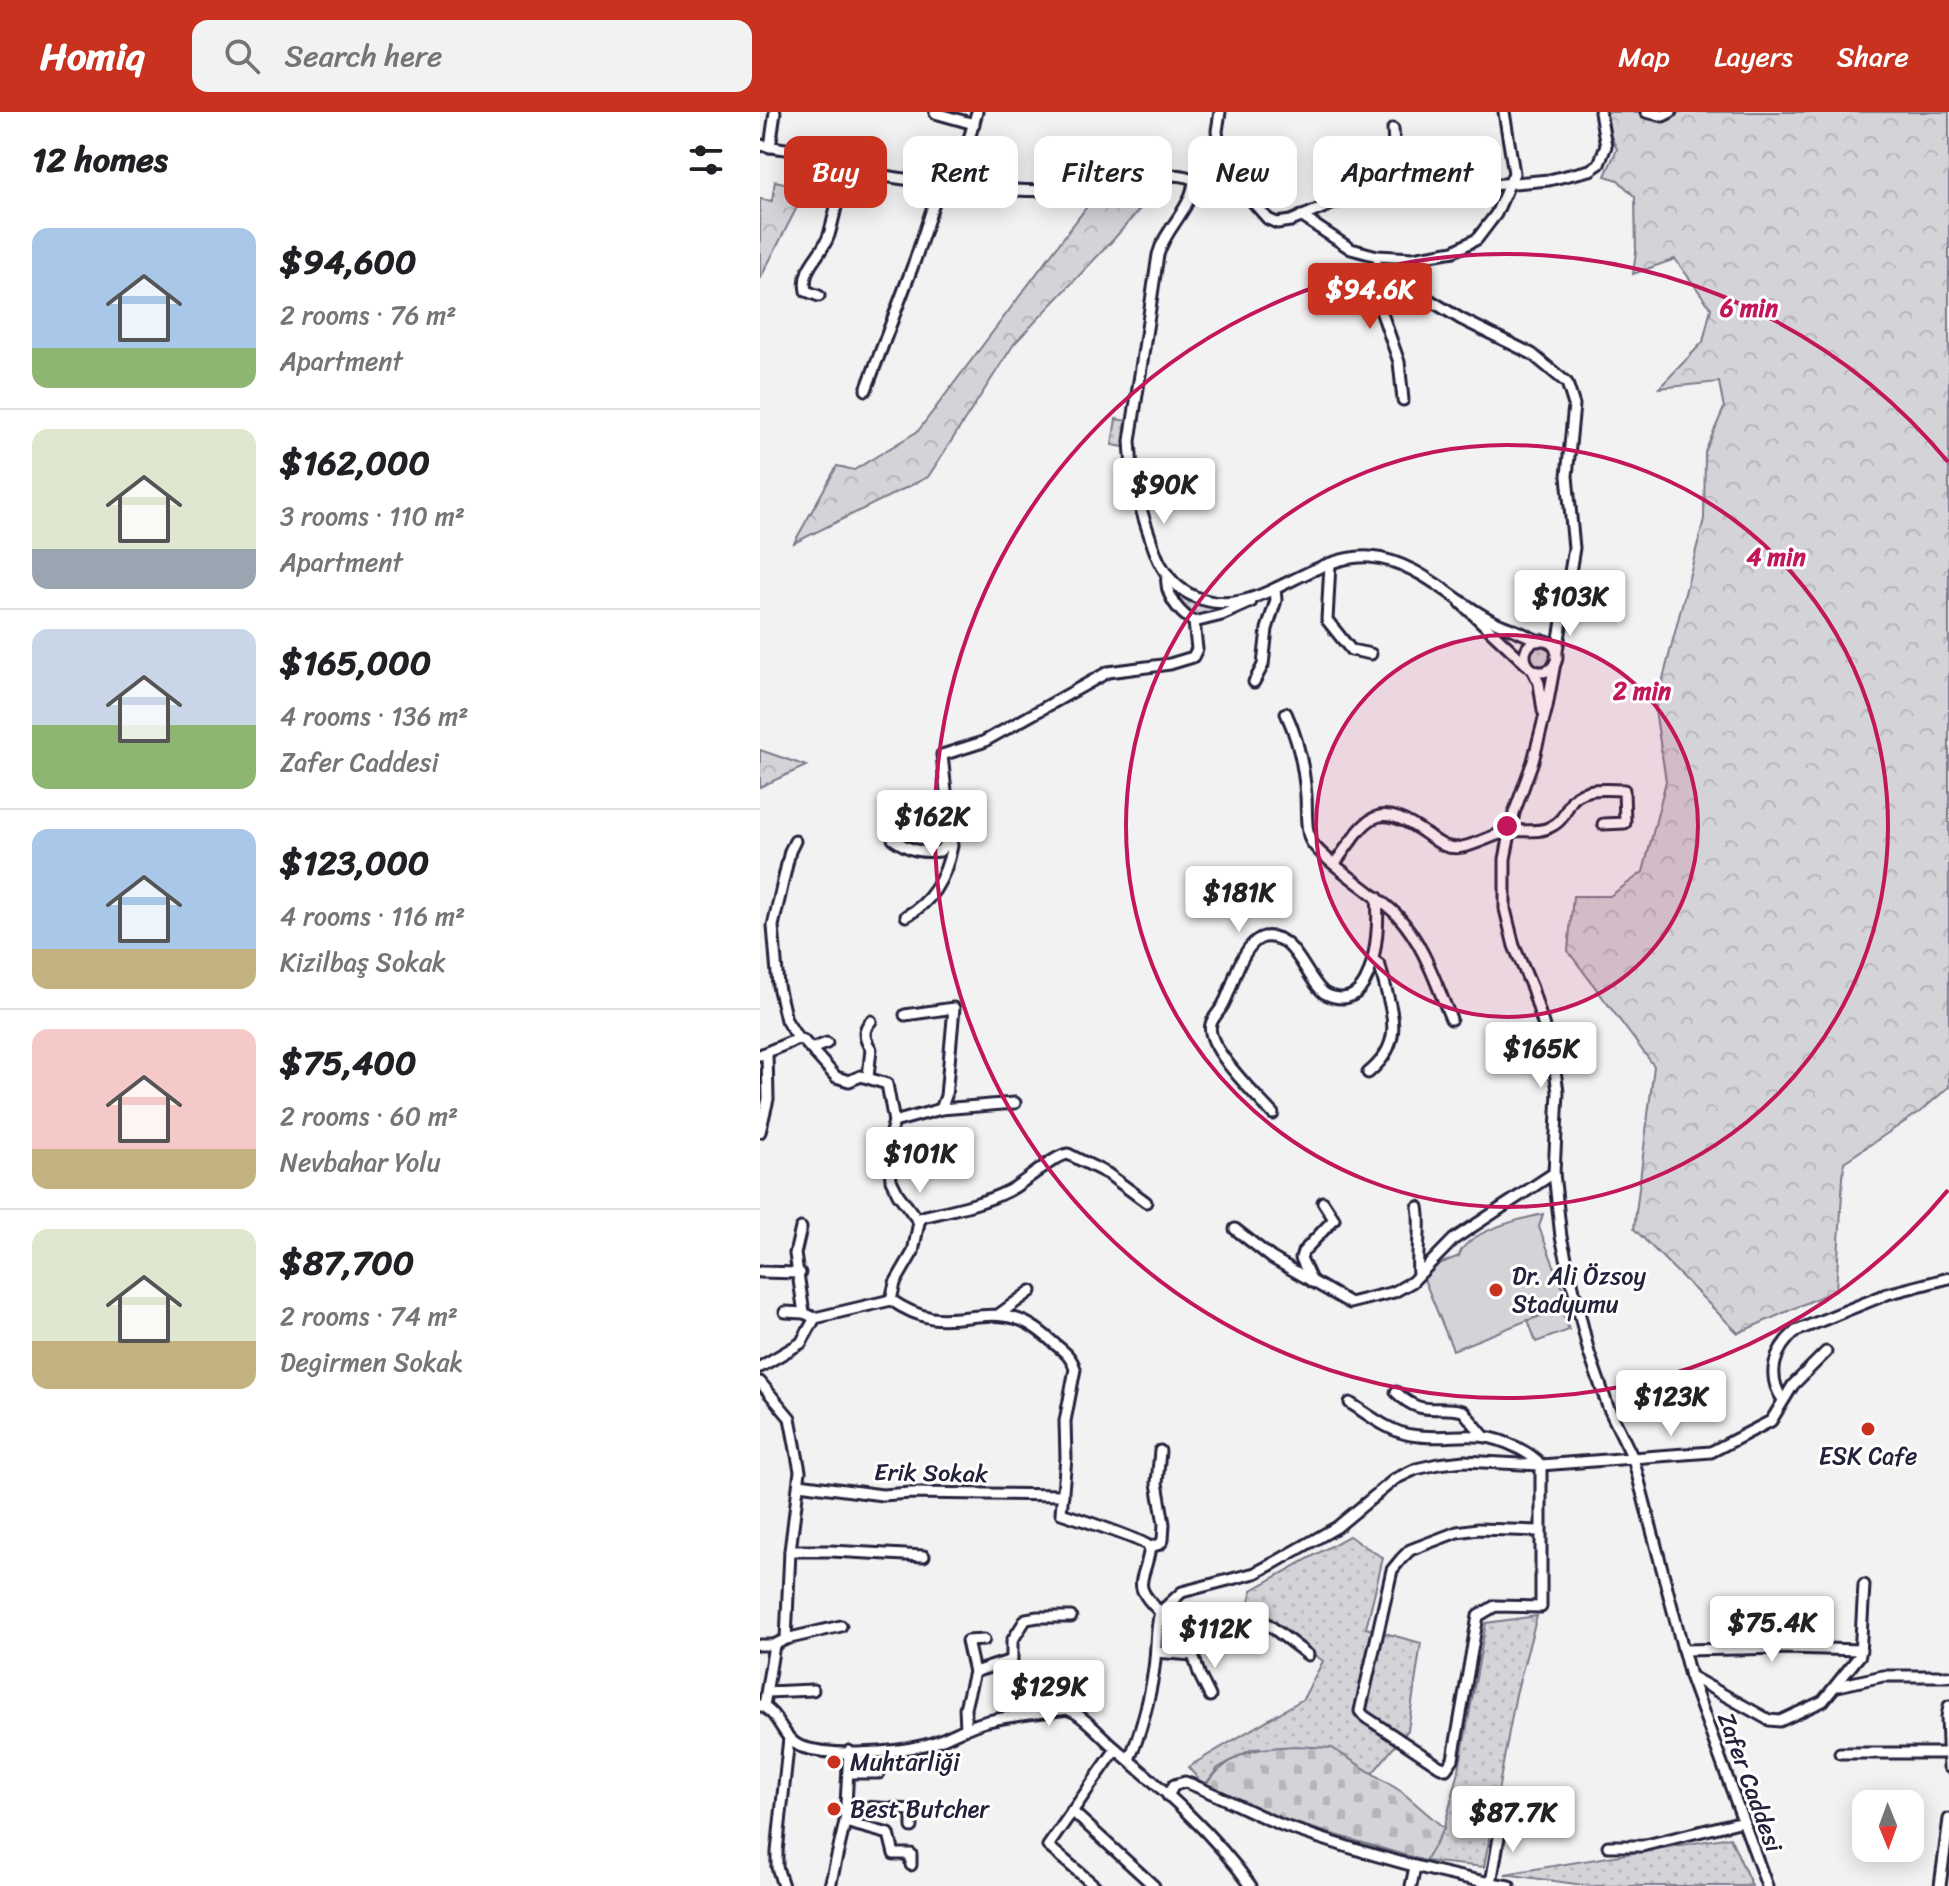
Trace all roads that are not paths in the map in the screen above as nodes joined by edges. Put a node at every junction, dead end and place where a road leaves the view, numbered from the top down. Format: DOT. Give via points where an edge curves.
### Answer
graph roads {
  1 [pos="775,112"];
  2 [pos="977,112"];
  3 [pos="1220,112"];
  4 [pos="1504,112"];
  5 [pos="1600,112"];
  6 [pos="1646,112"];
  7 [pos="1671,112"];
  8 [pos="935,113"];
  9 [pos="974,124"];
  10 [pos="1393,129"];
  11 [pos="970,136"];
  12 [pos="1218,136"];
  13 [pos="1393,136"];
  14 [pos="765,146"];
  15 [pos="1188,177"];
  16 [pos="1508,184"];
  17 [pos="1501,185"];
  18 [pos="1018,190"];
  19 [pos="1188,201"];
  20 [pos="836,208"];
  21 [pos="932,208"];
  22 [pos="1258,208"];
  23 [pos="1321,208"];
  24 [pos="1301,216"];
  25 [pos="1377,256"];
  26 [pos="1377,268"];
  27 [pos="819,296"];
  28 [pos="866,390"];
  29 [pos="1403,400"];
  30 [pos="1330,564"];
  31 [pos="1167,574"];
  32 [pos="1275,589"];
  33 [pos="1259,595"];
  34 [pos="1459,601"];
  35 [pos="1564,610"];
  36 [pos="1194,622"];
  37 [pos="1540,641"];
  38 [pos="1371,654"];
  39 [pos="1556,660"];
  40 [pos="1529,667"];
  41 [pos="1254,682"];
  42 [pos="1286,713"];
  43 [pos="1543,719"];
  44 [pos="1603,824"];
  45 [pos="1510,831"];
  46 [pos="951,835"];
  47 [pos="893,839"];
  48 [pos="795,841"];
  49 [pos="1335,863"];
  50 [pos="1377,897"];
  51 [pos="906,916"];
  52 [pos="1373,960"];
  53 [pos="905,1015"];
  54 [pos="1451,1019"];
  55 [pos="871,1021"];
  56 [pos="798,1039"];
  57 [pos="827,1043"];
  58 [pos="811,1049"];
  59 [pos="764,1054"];
  60 [pos="1368,1073"];
  61 [pos="868,1077"];
  62 [pos="1015,1103"];
  63 [pos="941,1109"];
  64 [pos="1273,1114"];
  65 [pos="894,1122"];
  66 [pos="760,1132"];
  67 [pos="1554,1173"];
  68 [pos="1146,1202"];
  69 [pos="1323,1202"];
  70 [pos="1418,1207"];
  71 [pos="919,1222"];
  72 [pos="801,1228"];
  73 [pos="1235,1229"];
  74 [pos="760,1272"];
  75 [pos="800,1273"];
  76 [pos="1418,1275"];
  77 [pos="1949,1278"];
  78 [pos="1312,1282"];
  79 [pos="1031,1291"];
  80 [pos="887,1301"];
  81 [pos="785,1312"];
  82 [pos="804,1313"];
  83 [pos="998,1315"];
  84 [pos="815,1318"];
  85 [pos="1826,1352"];
  86 [pos="760,1366"];
  87 [pos="760,1382"];
  88 [pos="1396,1392"];
  89 [pos="1783,1400"];
  90 [pos="1350,1403"];
  91 [pos="1483,1435"];
  92 [pos="1160,1451"];
  93 [pos="1633,1458"];
  94 [pos="1541,1465"];
  95 [pos="799,1484"];
  96 [pos="1063,1495"];
  97 [pos="1540,1531"];
  98 [pos="1150,1547"];
  99 [pos="790,1551"];
  100 [pos="924,1556"];
  101 [pos="1864,1585"];
  102 [pos="1160,1612"];
  103 [pos="1071,1617"];
  104 [pos="841,1626"];
  105 [pos="786,1639"];
  106 [pos="984,1640"];
  107 [pos="760,1645"];
  108 [pos="774,1645"];
  109 [pos="1683,1650"];
  110 [pos="1861,1650"];
  111 [pos="1156,1652"];
  112 [pos="1193,1655"];
  113 [pos="1308,1655"];
  114 [pos="974,1672"];
  115 [pos="1690,1676"];
  116 [pos="1949,1676"];
  117 [pos="1837,1686"];
  118 [pos="813,1690"];
  119 [pos="767,1692"];
  120 [pos="1210,1696"];
  121 [pos="762,1705"];
  122 [pos="1949,1706"];
  123 [pos="966,1728"];
  124 [pos="789,1738"];
  125 [pos="849,1751"];
  126 [pos="1840,1753"];
  127 [pos="1948,1753"];
  128 [pos="1123,1754"];
  129 [pos="1949,1767"];
  130 [pos="848,1773"];
  131 [pos="879,1773"];
  132 [pos="1168,1796"];
  133 [pos="846,1806"];
  134 [pos="1072,1811"];
  135 [pos="1949,1819"];
  136 [pos="1502,1820"];
  137 [pos="1743,1821"];
  138 [pos="845,1822"];
  139 [pos="912,1827"];
  140 [pos="1608,1846"];
  141 [pos="911,1865"];
  142 [pos="1415,1867"];
  143 [pos="1491,1883"];
  144 [pos="1479,1884"];
  145 [pos="783,1886"];
  146 [pos="830,1886"];
  147 [pos="1095,1886"];
  148 [pos="1154,1886"];
  149 [pos="1251,1886"];
  150 [pos="1411,1886"];
  151 [pos="1509,1886"];
  152 [pos="1767,1886"];
  153 [pos="1940,1886"];
  1 -- 14 [label="street"];
  2 -- 9 [label="street"];
  3 -- 12 [label="street"];
  4 -- 16 [label="street" via="1514,173"];
  5 -- 16 [label="street" via="1606,146 1599,164 1549,180"];
  6 -- 7 [label="street"];
  8 -- 9 [label="street"];
  9 -- 11 [label="street"];
  10 -- 13 [label="street"];
  15 -- 18 [label="street" via="1053,192"];
  16 -- 17 [label="street"];
  16 -- 25 [label="street" via="1496,214 1477,239 1454,251 1413,258"];
  19 -- 31 [label="street" via="1158,255 1130,441 1141,509"];
  20 -- 27 [label="street" via="829,236 804,276 806,291"];
  21 -- 28 [label="street"];
  22 -- 24 [label="street" via="1277,223"];
  23 -- 24 [label="street"];
  24 -- 25 [label="street" via="1351,249"];
  25 -- 26 [label="street"];
  26 -- 29 [label="street" via="1379,305 1399,362"];
  26 -- 35 [label="street, Zafer Caddesi" via="1532,354 1567,383 1574,405 1567,476 1574,548"];
  30 -- 32 [label="street"];
  30 -- 34 [label="street" via="1350,557 1390,560 1417,571"];
  30 -- 38 [label="street" via="1327,620 1351,650"];
  31 -- 33 [label="street" via="1183,591 1211,603"];
  31 -- 36 [label="street" via="1165,584 1173,601"];
  32 -- 33 [label="street"];
  32 -- 41 [label="street" via="1263,665"];
  33 -- 36 [label="street" via="1222,615"];
  34 -- 37 [label="street"];
  34 -- 40 [label="street"];
  35 -- 37 [label="street" via="1555,630"];
  35 -- 39 [label="street, Zafer Caddesi"];
  36 -- 46 [label="street" via="1193,657 1108,672 983,742 942,755"];
  37 -- 39 [label="street" via="1552,645"];
  37 -- 40 [label="street" via="1526,651"];
  39 -- 40 [label="street" via="1544,672"];
  39 -- 43 [label="street, Zafer Caddesi"];
  40 -- 43 [label="street, Zafer Caddesi" via="1542,694"];
  42 -- 49 [label="street" via="1305,785 1309,839"];
  43 -- 45 [label="street, Zafer Caddesi"];
  44 -- 45 [label="street" via="1625,823 1624,790 1583,793 1548,829"];
  45 -- 49 [label="street" via="1449,848 1386,814 1361,828"];
  45 -- 67 [label="street, Zafer Caddesi" via="1505,909 1553,1056 1558,1092"];
  46 -- 47 [label="street" via="940,851 927,852 907,849"];
  46 -- 51 [label="street" via="941,880 922,908"];
  48 -- 56 [label="street" via="773,926 780,997"];
  49 -- 50 [label="street"];
  50 -- 52 [label="street"];
  50 -- 54 [label="street" via="1414,937"];
  52 -- 60 [label="street" via="1380,966 1393,1040 1387,1055"];
  52 -- 64 [label="street" via="1360,991 1337,998 1320,988 1281,940 1263,937 1248,950 1211,1032 1229,1064"];
  53 -- 63 [label="street" via="954,1008"];
  55 -- 61 [label="street" via="864,1031 871,1049"];
  56 -- 58 [label="street"];
  56 -- 59 [label="street"];
  57 -- 58 [label="street"];
  58 -- 61 [label="street" via="836,1077"];
  59 -- 66 [label="street" via="768,1099"];
  61 -- 65 [label="street" via="887,1084"];
  62 -- 63 [label="street"];
  63 -- 65 [label="street"];
  65 -- 71 [label="street" via="888,1142 891,1180"];
  67 -- 76 [label="street" via="1454,1239"];
  67 -- 93 [label="street, Zafer Caddesi" via="1565,1262 1589,1353"];
  68 -- 71 [label="street" via="1068,1154 1005,1192"];
  69 -- 78 [label="street" via="1334,1219 1301,1258"];
  70 -- 76 [label="street"];
  71 -- 80 [label="street" via="913,1252"];
  72 -- 75 [label="street" via="795,1254"];
  73 -- 78 [label="street"];
  74 -- 75 [label="street"];
  75 -- 82 [label="street"];
  76 -- 78 [label="street" via="1394,1292 1350,1303"];
  77 -- 89 [label="street" via="1887,1294 1796,1331 1773,1366 1776,1391"];
  79 -- 83 [label="street"];
  80 -- 83 [label="street" via="934,1318"];
  80 -- 84 [label="street"];
  81 -- 82 [label="street"];
  82 -- 84 [label="street"];
  83 -- 96 [label="street" via="1026,1322 1073,1362"];
  84 -- 86 [label="street" via="801,1343"];
  85 -- 89 [label="street"];
  87 -- 95 [label="street" via="790,1418"];
  88 -- 91 [label="street" via="1426,1410 1463,1411"];
  89 -- 93 [label="street" via="1771,1421 1711,1452"];
  90 -- 91 [label="street" via="1410,1435"];
  91 -- 94 [label="street" via="1527,1453"];
  92 -- 98 [label="street" via="1157,1483 1163,1540"];
  93 -- 94 [label="street"];
  93 -- 109 [label="street, Zafer Caddesi"];
  94 -- 97 [label="street"];
  94 -- 102 [label="street" via="1464,1461 1416,1469 1395,1479 1337,1527 1274,1563 1182,1592"];
  95 -- 96 [label="street, Erik Sokak" via="882,1495"];
  95 -- 99 [label="street"];
  96 -- 98 [label="street" via="1061,1513"];
  97 -- 97 [label="street" via="1541,1607 1495,1606 1478,1616 1453,1759 1446,1769 1360,1711 1392,1570 1410,1550 1457,1532"];
  98 -- 102 [label="street" via="1140,1585"];
  99 -- 100 [label="street"];
  99 -- 105 [label="street"];
  101 -- 110 [label="street"];
  102 -- 111 [label="street"];
  103 -- 114 [label="street" via="1026,1619 1012,1641 1012,1660"];
  104 -- 105 [label="street"];
  105 -- 108 [label="street"];
  106 -- 114 [label="street" via="967,1641"];
  107 -- 108 [label="street"];
  108 -- 119 [label="street"];
  109 -- 110 [label="street"];
  109 -- 115 [label="street, Zafer Caddesi"];
  110 -- 117 [label="street"];
  111 -- 112 [label="street"];
  111 -- 128 [label="street" via="1149,1697"];
  112 -- 113 [label="street" via="1207,1626 1248,1633 1265,1622"];
  112 -- 120 [label="street"];
  114 -- 123 [label="street"];
  115 -- 117 [label="street" via="1769,1720 1780,1721 1823,1701"];
  115 -- 137 [label="street, Zafer Caddesi"];
  116 -- 117 [label="street" via="1883,1676"];
  118 -- 119 [label="street"];
  119 -- 121 [label="street"];
  121 -- 124 [label="street"];
  122 -- 127 [label="street"];
  123 -- 125 [label="street" via="925,1745"];
  123 -- 128 [label="street" via="1067,1709"];
  124 -- 125 [label="street" via="802,1746"];
  124 -- 145 [label="street" via="777,1852"];
  125 -- 130 [label="street"];
  126 -- 127 [label="street"];
  127 -- 129 [label="street"];
  128 -- 132 [label="street"];
  128 -- 134 [label="street"];
  130 -- 131 [label="street"];
  130 -- 133 [label="street"];
  132 -- 142 [label="street" via="1174,1785 1185,1782 1287,1827"];
  132 -- 149 [label="street"];
  133 -- 138 [label="street"];
  133 -- 139 [label="street" via="912,1810"];
  134 -- 147 [label="street" via="1048,1846"];
  134 -- 148 [label="street"];
  135 -- 153 [label="street"];
  136 -- 143 [label="street"];
  137 -- 140 [label="street" via="1642,1846"];
  137 -- 152 [label="street, Zafer Caddesi"];
  138 -- 141 [label="street" via="889,1834 894,1854 911,1854"];
  138 -- 146 [label="street"];
  142 -- 144 [label="street"];
  142 -- 150 [label="street"];
  143 -- 144 [label="street"];
  143 -- 151 [label="street"];
}
